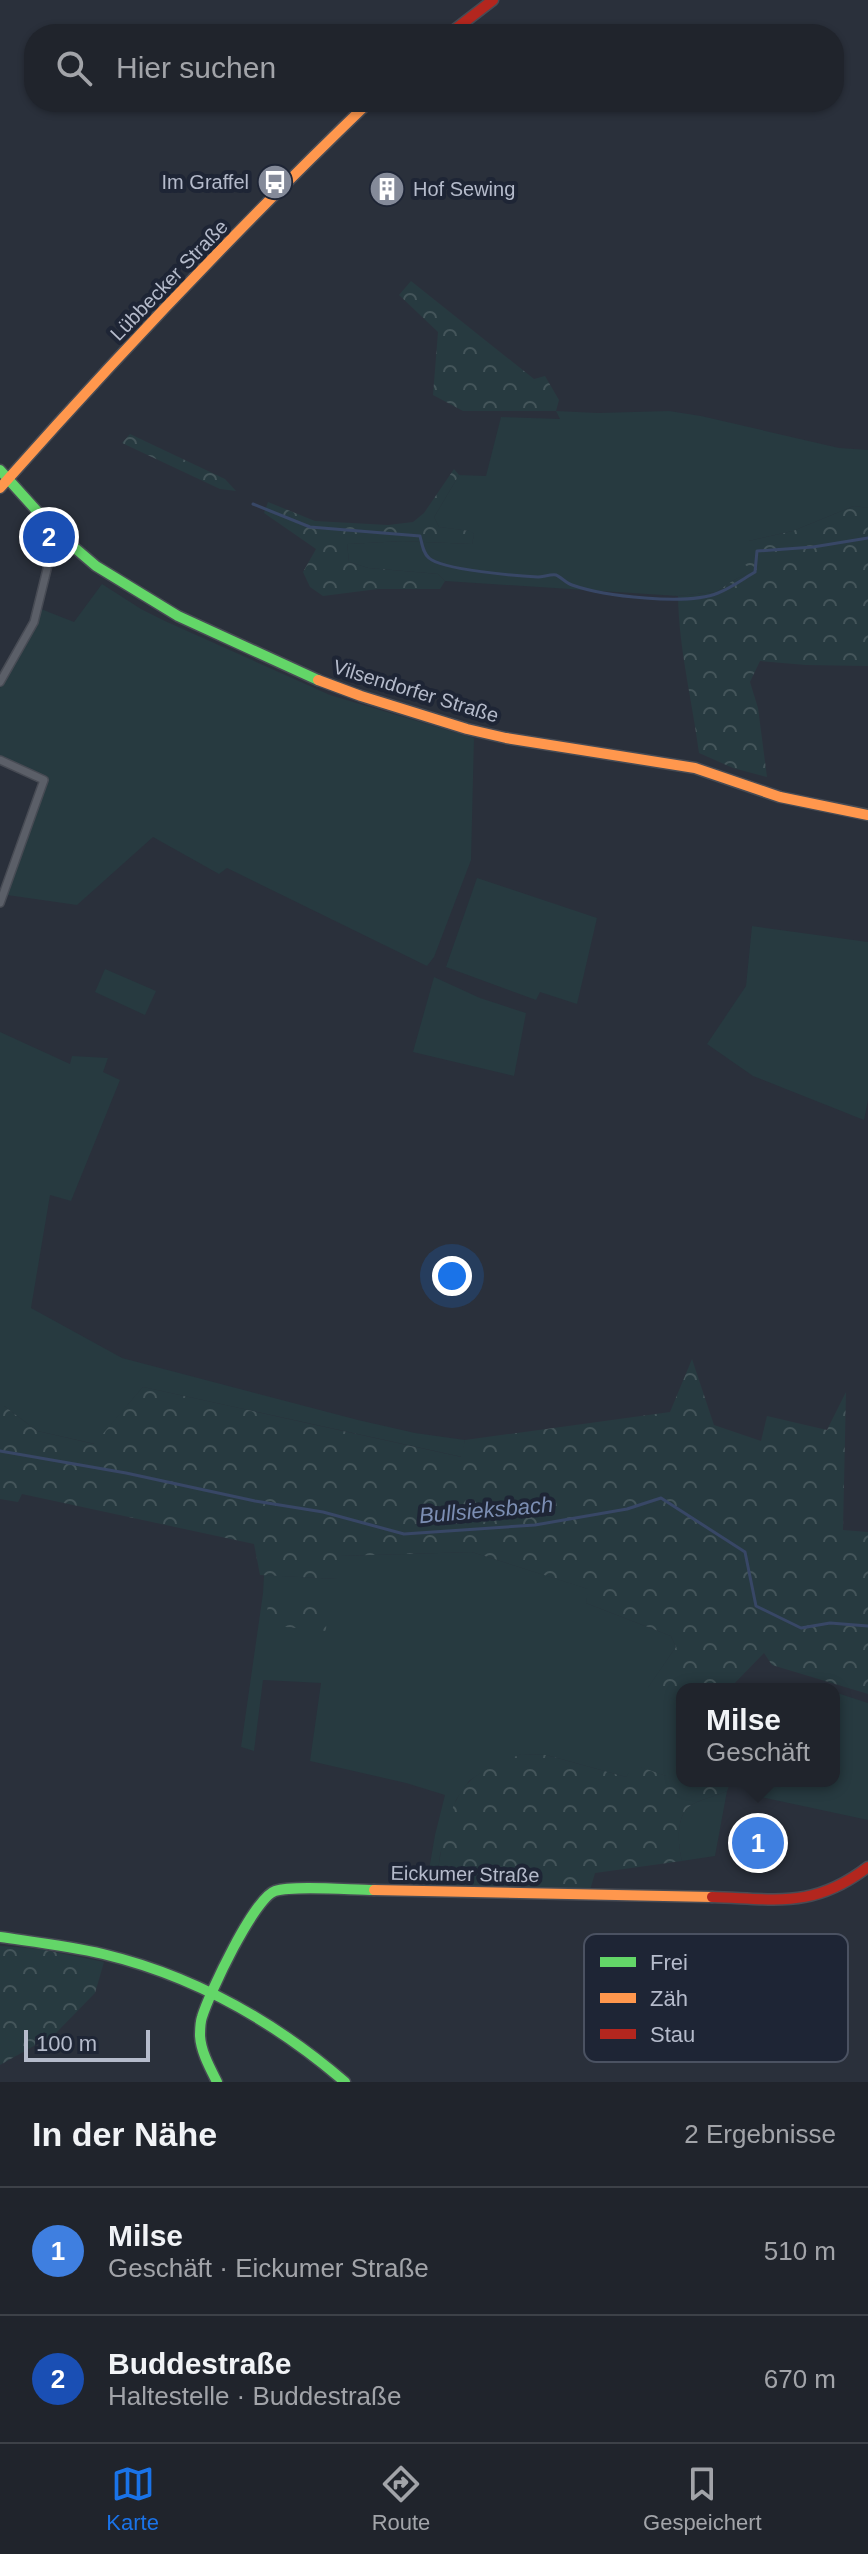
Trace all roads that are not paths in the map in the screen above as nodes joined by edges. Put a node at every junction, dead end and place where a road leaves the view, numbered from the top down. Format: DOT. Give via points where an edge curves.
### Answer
graph roads {
  1 [pos="493,0"];
  2 [pos="462,24"];
  3 [pos="359,112"];
  4 [pos="3,479"];
  5 [pos="58,534"];
  6 [pos="0,682"];
  7 [pos="0,760"];
  8 [pos="868,815"];
  9 [pos="0,903"];
  10 [pos="868,1867"];
  11 [pos="0,1939"];
  12 [pos="214,1992"];
  13 [pos="217,2082"];
  14 [pos="345,2082"];
  1 -- 2 [label="street"];
  3 -- 4 [label="street, Lübbecker Straße"];
  4 -- 5 [label="street, Vilsendorfer Straße"];
  5 -- 6 [label="street" via="34,622"];
  5 -- 8 [label="street, Vilsendorfer Straße" via="96,566 178,616 361,696 467,729 695,768 780,797"];
  7 -- 9 [label="street" via="44,780"];
  10 -- 12 [label="street, Eickumer Straße" via="823,1896 797,1899 275,1891 254,1909"];
  11 -- 12 [label="street" via="125,1960"];
  12 -- 13 [label="street, Eickumer Straße" via="201,2019 200,2039"];
  12 -- 14 [label="street" via="301,2045"];
}
